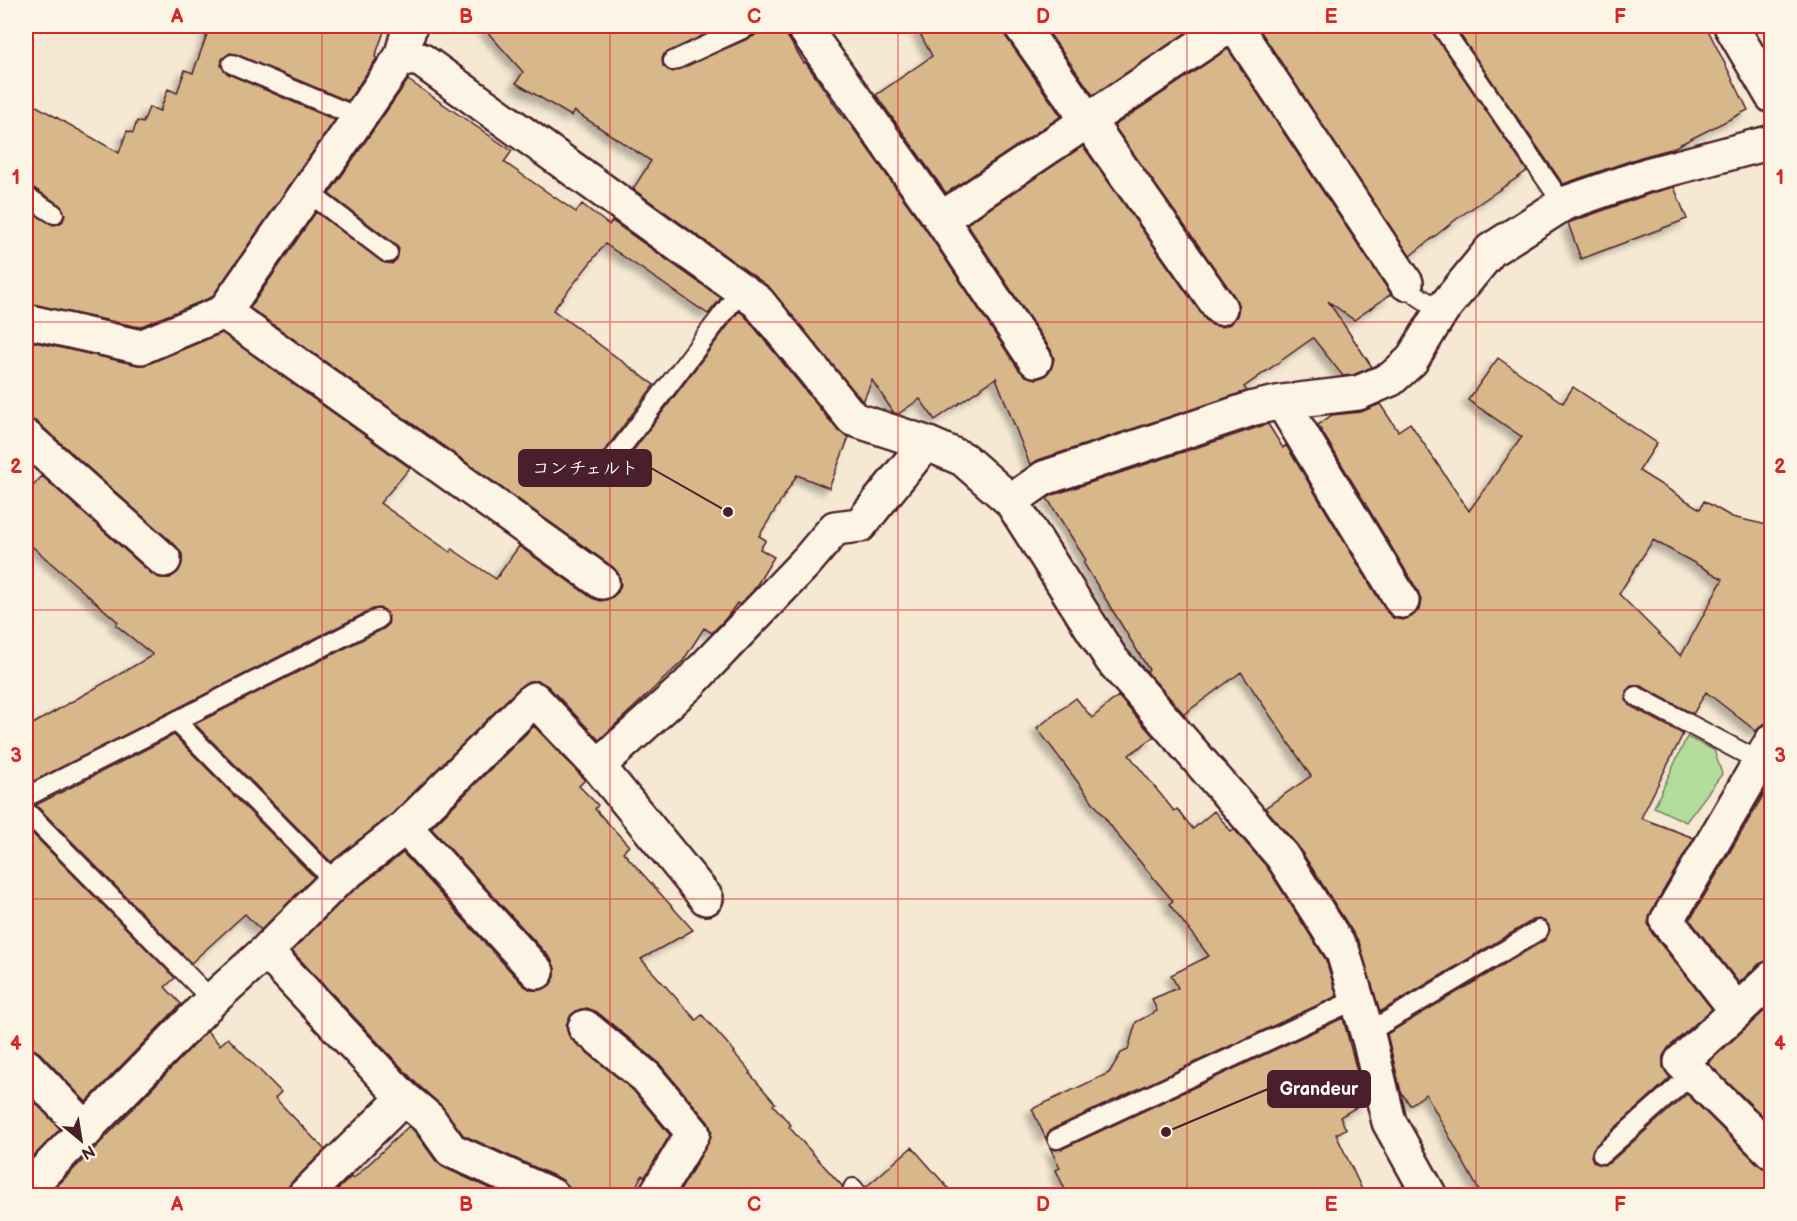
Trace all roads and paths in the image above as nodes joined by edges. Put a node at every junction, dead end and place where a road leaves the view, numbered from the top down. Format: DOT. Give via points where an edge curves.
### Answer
graph roads {
  1 [pos="410,26"];
  2 [pos="749,26"];
  3 [pos="803,26"];
  4 [pos="1021,26"];
  5 [pos="1229,26"];
  6 [pos="1234,26"];
  7 [pos="1441,26"];
  8 [pos="1731,26"];
  9 [pos="401,57"];
  10 [pos="673,61"];
  11 [pos="232,64"];
  12 [pos="1772,96"];
  13 [pos="360,118"];
  14 [pos="1087,121"];
  15 [pos="1772,142"];
  16 [pos="308,192"];
  17 [pos="26,196"];
  18 [pos="1563,204"];
  19 [pos="54,214"];
  20 [pos="941,219"];
  21 [pos="388,253"];
  22 [pos="1406,283"];
  23 [pos="741,290"];
  24 [pos="1220,308"];
  25 [pos="1442,310"];
  26 [pos="224,312"];
  27 [pos="26,321"];
  28 [pos="1035,360"];
  29 [pos="1282,402"];
  30 [pos="26,437"];
  31 [pos="926,443"];
  32 [pos="608,465"];
  33 [pos="1011,501"];
  34 [pos="164,560"];
  35 [pos="602,582"];
  36 [pos="1402,601"];
  37 [pos="378,619"];
  38 [pos="1636,696"];
  39 [pos="176,721"];
  40 [pos="1765,751"];
  41 [pos="598,766"];
  42 [pos="26,796"];
  43 [pos="26,811"];
  44 [pos="405,827"];
  45 [pos="335,882"];
  46 [pos="705,898"];
  47 [pos="1539,930"];
  48 [pos="266,951"];
  49 [pos="537,972"];
  50 [pos="1772,978"];
  51 [pos="1357,999"];
  52 [pos="212,1000"];
  53 [pos="1737,1011"];
  54 [pos="585,1027"];
  55 [pos="1367,1033"];
  56 [pos="26,1066"];
  57 [pos="1693,1073"];
  58 [pos="404,1098"];
  59 [pos="87,1130"];
  60 [pos="1057,1139"];
  61 [pos="1772,1152"];
  62 [pos="1602,1155"];
  63 [pos="26,1190"];
  64 [pos="304,1196"];
  65 [pos="554,1196"];
  66 [pos="655,1196"];
  67 [pos="1430,1196"];
  1 -- 9 [label="street"];
  2 -- 10 [label="lane"];
  3 -- 20 [label="street"];
  4 -- 14 [label="street"];
  5 -- 14 [label="street"];
  6 -- 22 [label="street"];
  7 -- 18 [label="lane"];
  8 -- 12 [label="street"];
  9 -- 13 [label="street"];
  9 -- 23 [label="street" via="421,60"];
  11 -- 13 [label="lane"];
  13 -- 16 [label="street"];
  14 -- 20 [label="street"];
  14 -- 24 [label="street"];
  15 -- 18 [label="street" via="1647,175"];
  16 -- 21 [label="lane"];
  16 -- 26 [label="street"];
  17 -- 19 [label="lane"];
  18 -- 25 [label="street" via="1491,250"];
  20 -- 28 [label="street"];
  22 -- 25 [label="lane" via="1412,292"];
  23 -- 31 [label="street" via="759,302 853,418"];
  23 -- 32 [label="lane"];
  25 -- 29 [label="street" via="1411,361 1391,379 1358,393"];
  26 -- 27 [label="street" via="141,346"];
  26 -- 35 [label="street"];
  29 -- 33 [label="street" via="1044,478"];
  29 -- 36 [label="street"];
  30 -- 34 [label="street"];
  31 -- 33 [label="street" via="963,459"];
  31 -- 41 [label="street" via="860,525 835,528 688,685"];
  33 -- 51 [label="street" via="1112,660 1282,856 1343,952"];
  37 -- 39 [label="lane"];
  38 -- 40 [label="lane"];
  39 -- 42 [label="lane"];
  39 -- 45 [label="lane"];
  40 -- 53 [label="street" via="1667,921"];
  41 -- 44 [label="street" via="534,699"];
  41 -- 46 [label="street"];
  43 -- 52 [label="lane"];
  44 -- 45 [label="street"];
  44 -- 49 [label="street"];
  45 -- 48 [label="street"];
  47 -- 55 [label="lane"];
  48 -- 52 [label="street"];
  48 -- 58 [label="street"];
  50 -- 53 [label="street"];
  51 -- 55 [label="street"];
  51 -- 60 [label="lane"];
  52 -- 59 [label="street"];
  53 -- 57 [label="street" via="1681,1062"];
  54 -- 66 [label="street" via="646,1077 693,1133"];
  55 -- 67 [label="street" via="1389,1122"];
  56 -- 59 [label="street"];
  57 -- 61 [label="street"];
  57 -- 62 [label="lane"];
  58 -- 64 [label="street"];
  58 -- 65 [label="street" via="429,1119 451,1150"];
  59 -- 63 [label="street"];
}
